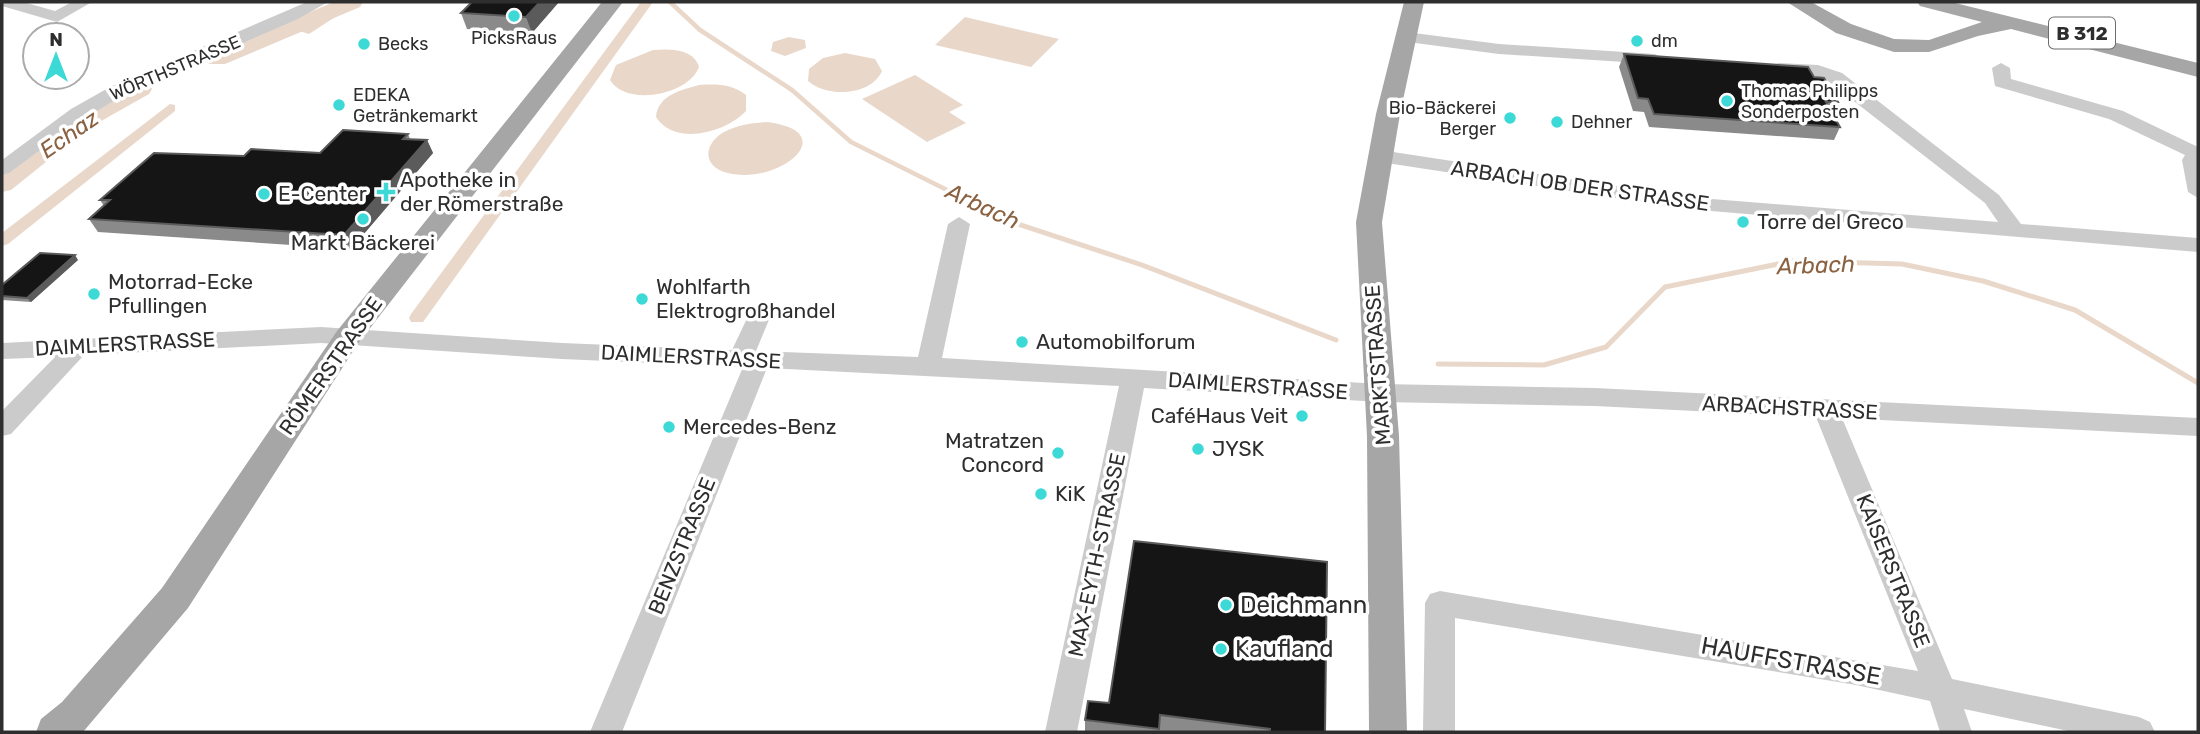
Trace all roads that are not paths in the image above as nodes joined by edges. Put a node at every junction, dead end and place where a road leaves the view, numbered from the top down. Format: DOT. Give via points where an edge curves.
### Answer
graph roads {
  1 [pos="5,2"];
  2 [pos="84,2"];
  3 [pos="320,2"];
  4 [pos="613,2"];
  5 [pos="1414,2"];
  6 [pos="1797,2"];
  7 [pos="1913,2"];
  8 [pos="1927,2"];
  9 [pos="1964,3"];
  10 [pos="2051,32"];
  11 [pos="1406,37"];
  12 [pos="1951,37"];
  13 [pos="1670,60"];
  14 [pos="2198,63"];
  15 [pos="1764,67"];
  16 [pos="2001,68"];
  17 [pos="2198,70"];
  18 [pos="1380,156"];
  19 [pos="2,169"];
  20 [pos="2198,192"];
  21 [pos="959,224"];
  22 [pos="2014,229"];
  23 [pos="2198,245"];
  24 [pos="759,315"];
  25 [pos="347,338"];
  26 [pos="79,346"];
  27 [pos="2,351"];
  28 [pos="749,360"];
  29 [pos="928,366"];
  30 [pos="1133,378"];
  31 [pos="1381,393"];
  32 [pos="1826,410"];
  33 [pos="2,426"];
  34 [pos="2198,428"];
  35 [pos="1941,689"];
  36 [pos="55,732"];
  37 [pos="606,732"];
  38 [pos="1061,732"];
  39 [pos="1388,732"];
  40 [pos="1439,732"];
  41 [pos="1956,732"];
  42 [pos="2139,732"];
  1 -- 2 [label="street" via="57,16"];
  3 -- 19 [label="street, WÖRTHSTRASSE" via="88,107"];
  4 -- 25 [label="main road, RÖMERSTRASSE"];
  5 -- 11 [label="main road, MARKTSTRASSE"];
  6 -- 12 [label="main road, B 312" via="1850,31 1889,43 1927,46"];
  7 -- 12 [label="main road" via="1943,20"];
  8 -- 10 [label="main road"];
  9 -- 14 [label="main road, B 312"];
  10 -- 12 [label="main road, B 312" via="1990,27"];
  10 -- 17 [label="main road, B 312"];
  11 -- 13 [label="street" via="1499,49"];
  11 -- 18 [label="main road, MARKTSTRASSE"];
  15 -- 22 [label="street" via="1818,71 1835,77 1992,199"];
  16 -- 20 [label="street" via="2002,82 2116,115 2198,154 2192,160"];
  18 -- 22 [label="street, ARBACH OB DER STRASSE" via="1687,203"];
  18 -- 31 [label="main road, MARKTSTRASSE" via="1369,222"];
  21 -- 29 [label="street"];
  22 -- 23 [label="street, ARBACH OB DER STRASSE"];
  24 -- 28 [label="street, BENZSTRASSE"];
  25 -- 26 [label="street, DAIMLERSTRASSE" via="229,338"];
  25 -- 28 [label="street, DAIMLERSTRASSE"];
  25 -- 36 [label="main road, RÖMERSTRASSE" via="175,598 76,714"];
  26 -- 27 [label="street, DAIMLERSTRASSE"];
  26 -- 33 [label="street"];
  28 -- 29 [label="street, DAIMLERSTRASSE"];
  28 -- 37 [label="street, BENZSTRASSE"];
  29 -- 30 [label="street, DAIMLERSTRASSE"];
  30 -- 31 [label="street, DAIMLERSTRASSE"];
  30 -- 38 [label="street, MAX-EYTH-STRASSE"];
  31 -- 32 [label="street, ARBACHSTRASSE" via="1595,397"];
  31 -- 39 [label="main road, MARKTSTRASSE"];
  32 -- 34 [label="street, ARBACHSTRASSE"];
  32 -- 35 [label="street, KAISERSTRASSE"];
  35 -- 40 [label="street, HAUFFSTRASSE" via="1440,603"];
  35 -- 41 [label="street, KAISERSTRASSE"];
  35 -- 42 [label="street, HAUFFSTRASSE"];
}
